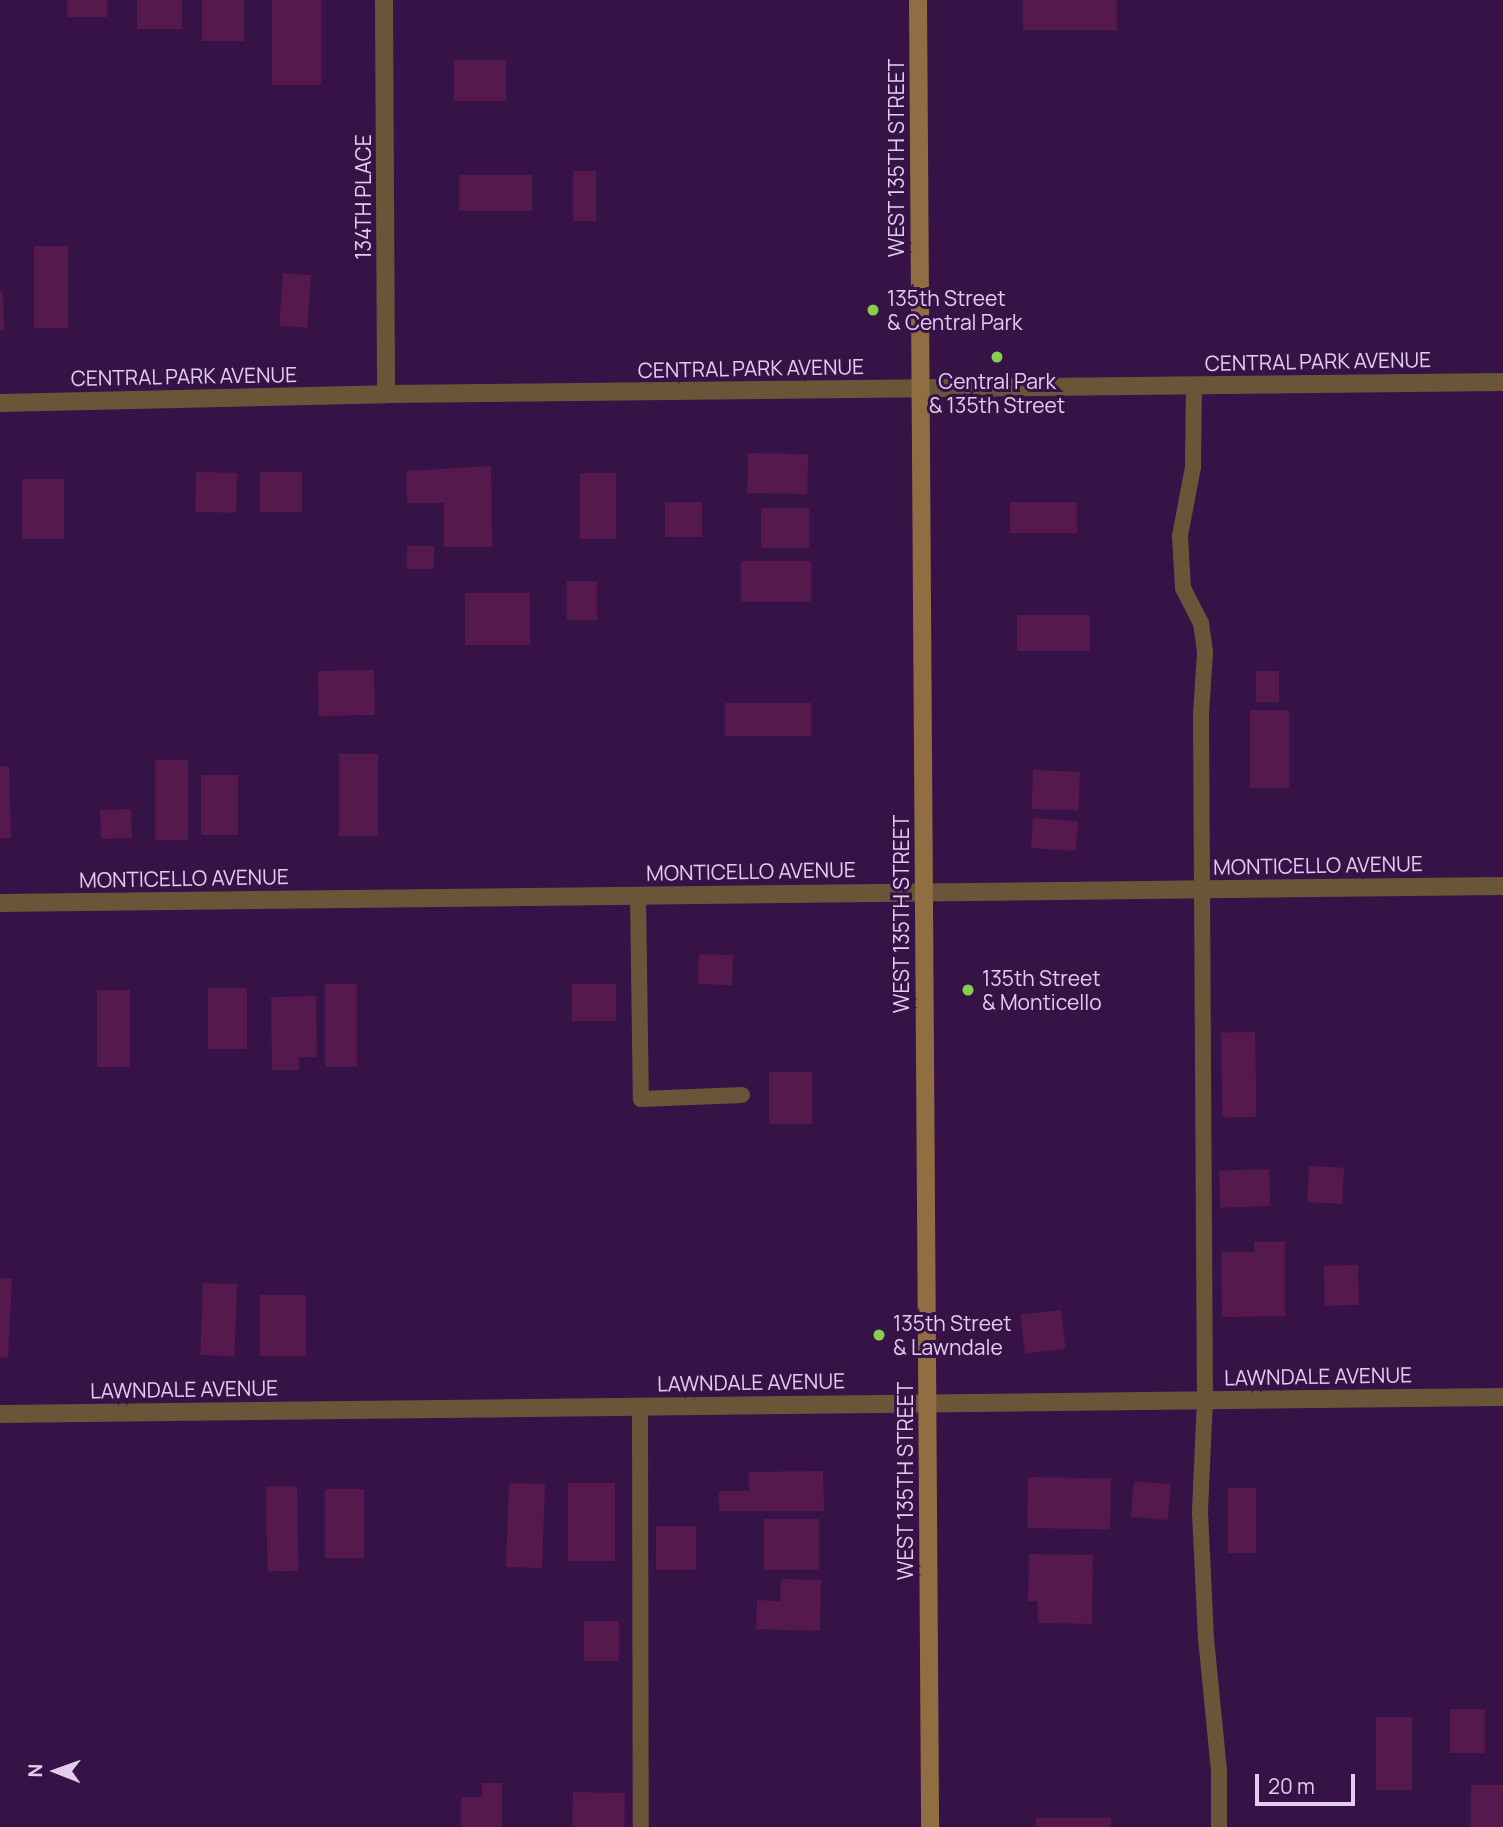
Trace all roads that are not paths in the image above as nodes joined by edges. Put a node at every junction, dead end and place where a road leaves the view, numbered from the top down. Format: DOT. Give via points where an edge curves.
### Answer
graph roads {
  1 [pos="384,0"];
  2 [pos="918,0"];
  3 [pos="1503,382"];
  4 [pos="1194,386"];
  5 [pos="920,389"];
  6 [pos="386,394"];
  7 [pos="0,403"];
  8 [pos="1503,886"];
  9 [pos="1202,889"];
  10 [pos="923,892"];
  11 [pos="638,895"];
  12 [pos="0,902"];
  13 [pos="742,1095"];
  14 [pos="1503,1397"];
  15 [pos="1205,1400"];
  16 [pos="926,1403"];
  17 [pos="640,1406"];
  18 [pos="0,1414"];
  19 [pos="640,1827"];
  20 [pos="930,1827"];
  21 [pos="1219,1827"];
  1 -- 6 [label="street, 134TH PLACE"];
  2 -- 5 [label="street, WEST 135TH STREET"];
  3 -- 4 [label="street, CENTRAL PARK AVENUE"];
  4 -- 5 [label="street, CENTRAL PARK AVENUE"];
  4 -- 9 [label="lane" via="1193,467 1180,536 1183,588 1201,623 1205,653"];
  5 -- 6 [label="street, CENTRAL PARK AVENUE"];
  5 -- 10 [label="street, WEST 135TH STREET"];
  6 -- 7 [label="street, CENTRAL PARK AVENUE"];
  8 -- 9 [label="street, MONTICELLO AVENUE"];
  9 -- 10 [label="street, MONTICELLO AVENUE"];
  9 -- 15 [label="lane"];
  10 -- 11 [label="street, MONTICELLO AVENUE"];
  10 -- 16 [label="street, WEST 135TH STREET"];
  11 -- 12 [label="street, MONTICELLO AVENUE"];
  11 -- 13 [label="lane" via="641,1099"];
  14 -- 15 [label="street, LAWNDALE AVENUE"];
  15 -- 16 [label="street, LAWNDALE AVENUE"];
  15 -- 21 [label="lane" via="1202,1570 1219,1770"];
  16 -- 17 [label="street, LAWNDALE AVENUE"];
  16 -- 20 [label="street, WEST 135TH STREET"];
  17 -- 18 [label="street, LAWNDALE AVENUE"];
  17 -- 19 [label="lane"];
}
